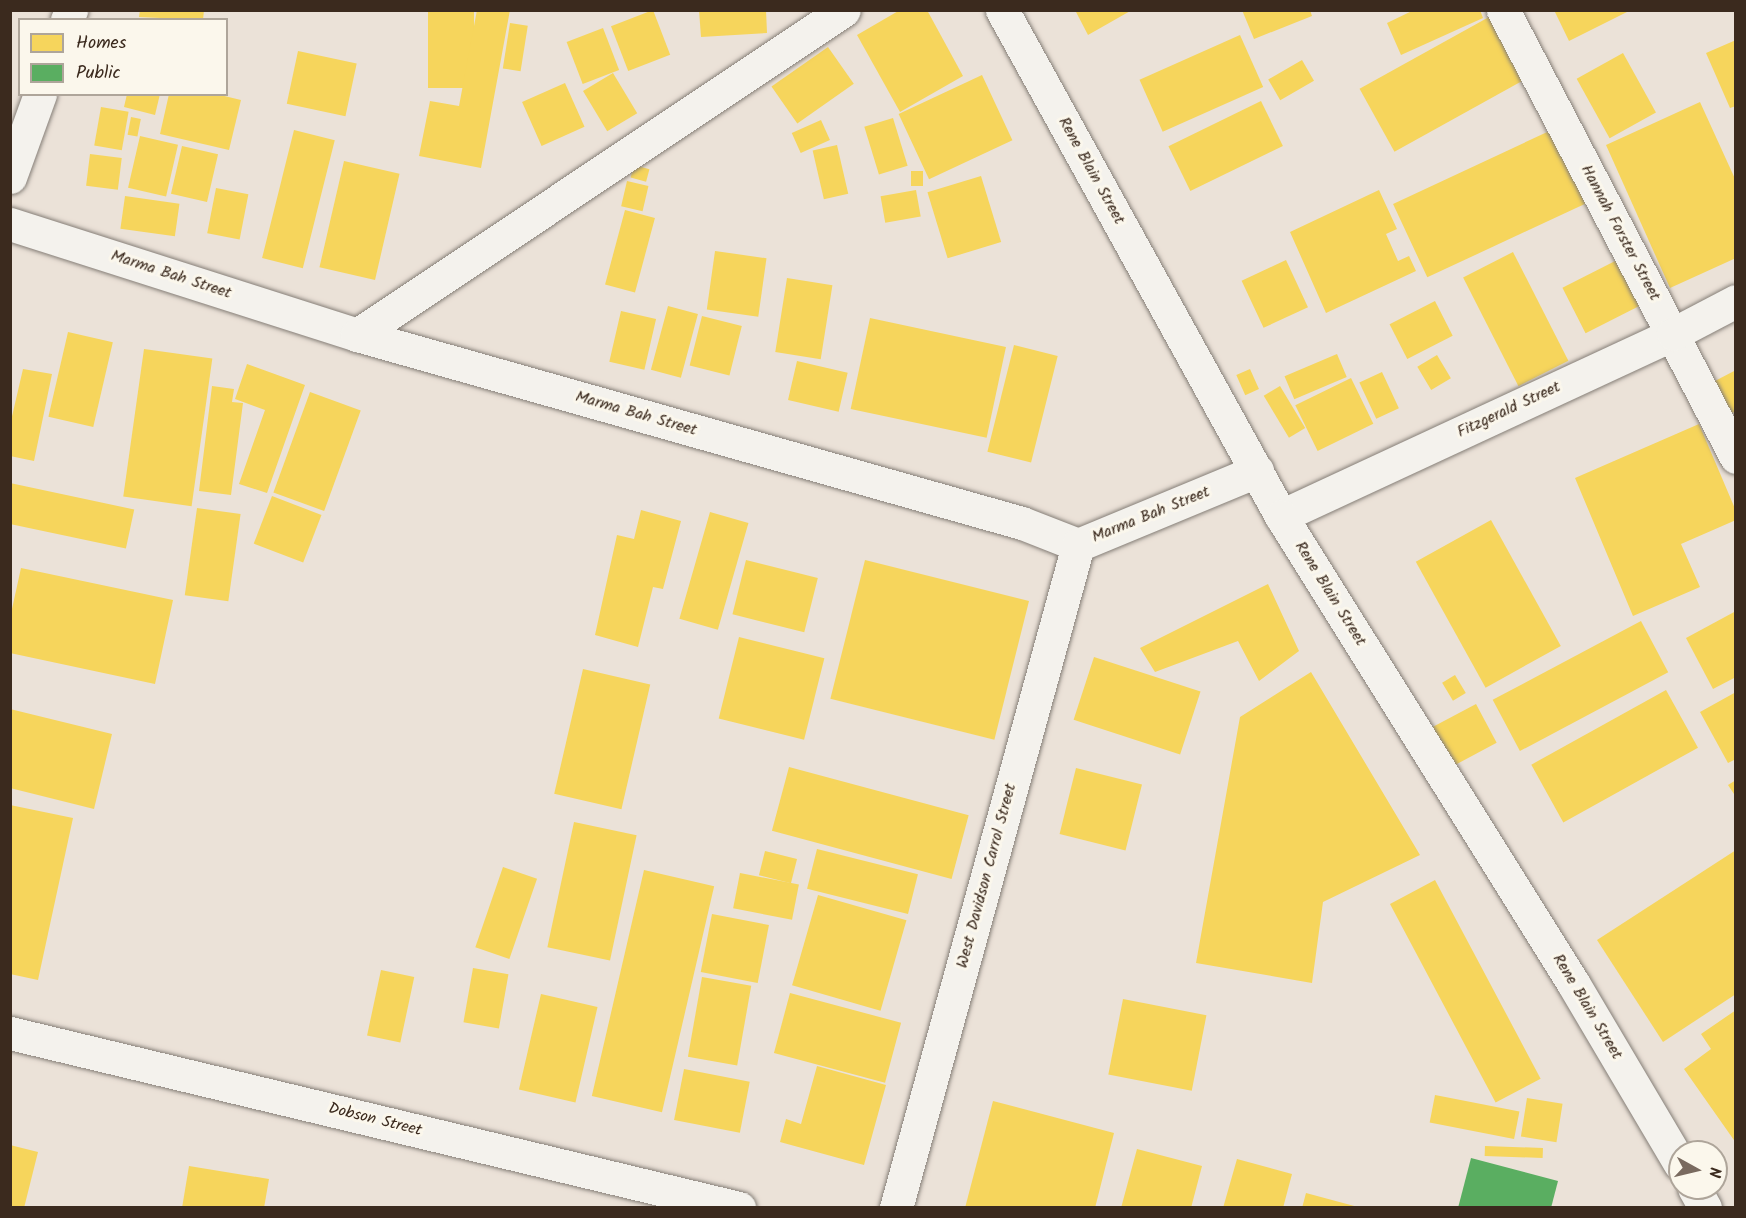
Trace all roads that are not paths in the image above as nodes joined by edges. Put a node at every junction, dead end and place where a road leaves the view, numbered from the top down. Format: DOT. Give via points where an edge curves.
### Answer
graph roads {
  1 [pos="844,10"];
  2 [pos="1002,10"];
  3 [pos="1503,10"];
  4 [pos="39,96"];
  5 [pos="10,177"];
  6 [pos="10,224"];
  7 [pos="1736,301"];
  8 [pos="1673,334"];
  9 [pos="357,335"];
  10 [pos="1736,457"];
  11 [pos="1257,471"];
  12 [pos="1281,516"];
  13 [pos="1078,545"];
  14 [pos="10,1033"];
  15 [pos="1668,1144"];
  16 [pos="739,1208"];
  17 [pos="896,1208"];
  1 -- 9 [label="street"];
  2 -- 11 [label="street, Rene Blain Street"];
  3 -- 8 [label="street, Hannah Forster Street"];
  4 -- 5 [label="street"];
  6 -- 9 [label="street, Marma Bah Street"];
  7 -- 8 [label="street, Fitzgerald Street"];
  8 -- 10 [label="street, Hannah Forster Street"];
  8 -- 12 [label="street, Fitzgerald Street"];
  9 -- 13 [label="street, Marma Bah Street" via="1022,523"];
  11 -- 12 [label="street, Rene Blain Street"];
  11 -- 13 [label="street, Marma Bah Street"];
  12 -- 15 [label="street, Rene Blain Street" via="1573,983"];
  13 -- 17 [label="street, West Davidson Carrol Street"];
  14 -- 16 [label="street, Dobson Street"];
}
